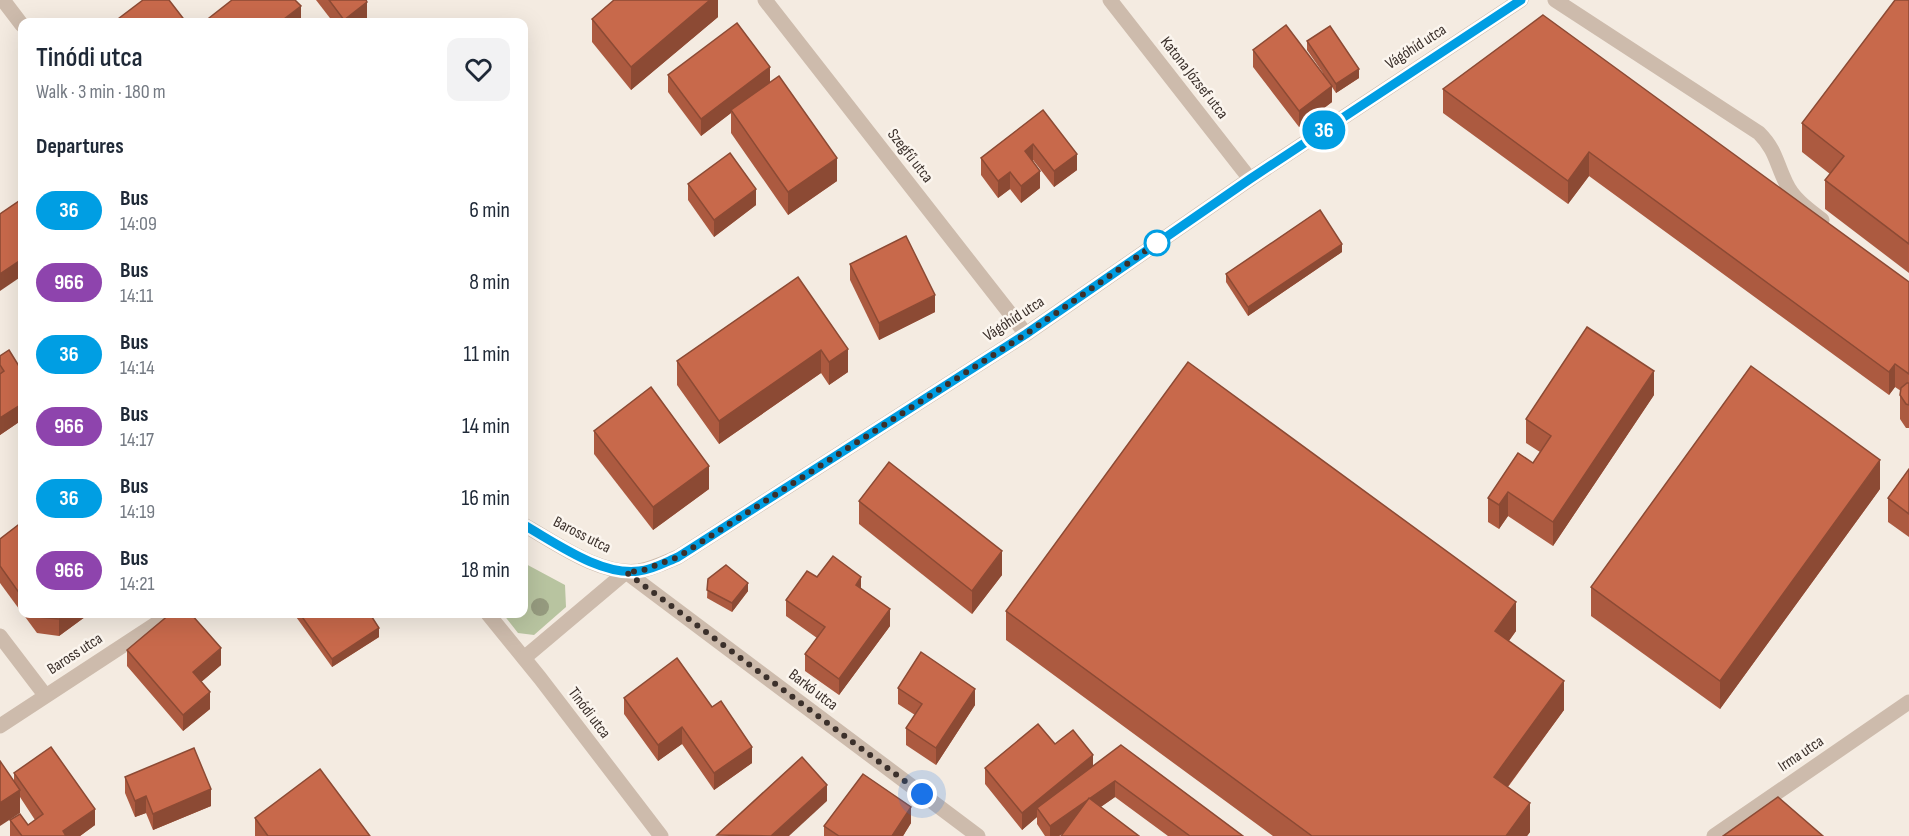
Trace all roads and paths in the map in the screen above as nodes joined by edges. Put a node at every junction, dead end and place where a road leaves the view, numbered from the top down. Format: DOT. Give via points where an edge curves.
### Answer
graph roads {
  1 [pos="3,0"];
  2 [pos="765,0"];
  3 [pos="1110,0"];
  4 [pos="1521,0"];
  5 [pos="1555,0"];
  6 [pos="18,20"];
  7 [pos="1250,179"];
  8 [pos="1832,228"];
  9 [pos="1026,334"];
  10 [pos="528,527"];
  11 [pos="626,572"];
  12 [pos="165,618"];
  13 [pos="491,618"];
  14 [pos="0,636"];
  15 [pos="524,658"];
  16 [pos="45,695"];
  17 [pos="1909,702"];
  18 [pos="0,726"];
  19 [pos="661,836"];
  20 [pos="978,836"];
  21 [pos="1714,836"];
  1 -- 6 [label="street"];
  2 -- 9 [label="street, Szegfű utca"];
  3 -- 7 [label="street, Katona József utca"];
  4 -- 7 [label="street, Vágóhíd utca"];
  5 -- 8 [label="street" via="1759,134 1769,144 1786,185"];
  7 -- 9 [label="street, Vágóhíd utca"];
  9 -- 11 [label="street, Vágóhíd utca" via="678,557 641,571"];
  10 -- 11 [label="street, Baross utca" via="593,564"];
  11 -- 15 [label="street, Vágóhíd utca"];
  11 -- 20 [label="street, Barkó utca"];
  12 -- 16 [label="street, Baross utca"];
  13 -- 15 [label="street, Tinódi utca"];
  14 -- 16 [label="street"];
  15 -- 19 [label="street, Tinódi utca"];
  16 -- 18 [label="street, Baross utca"];
  17 -- 21 [label="street, Irma utca"];
}
